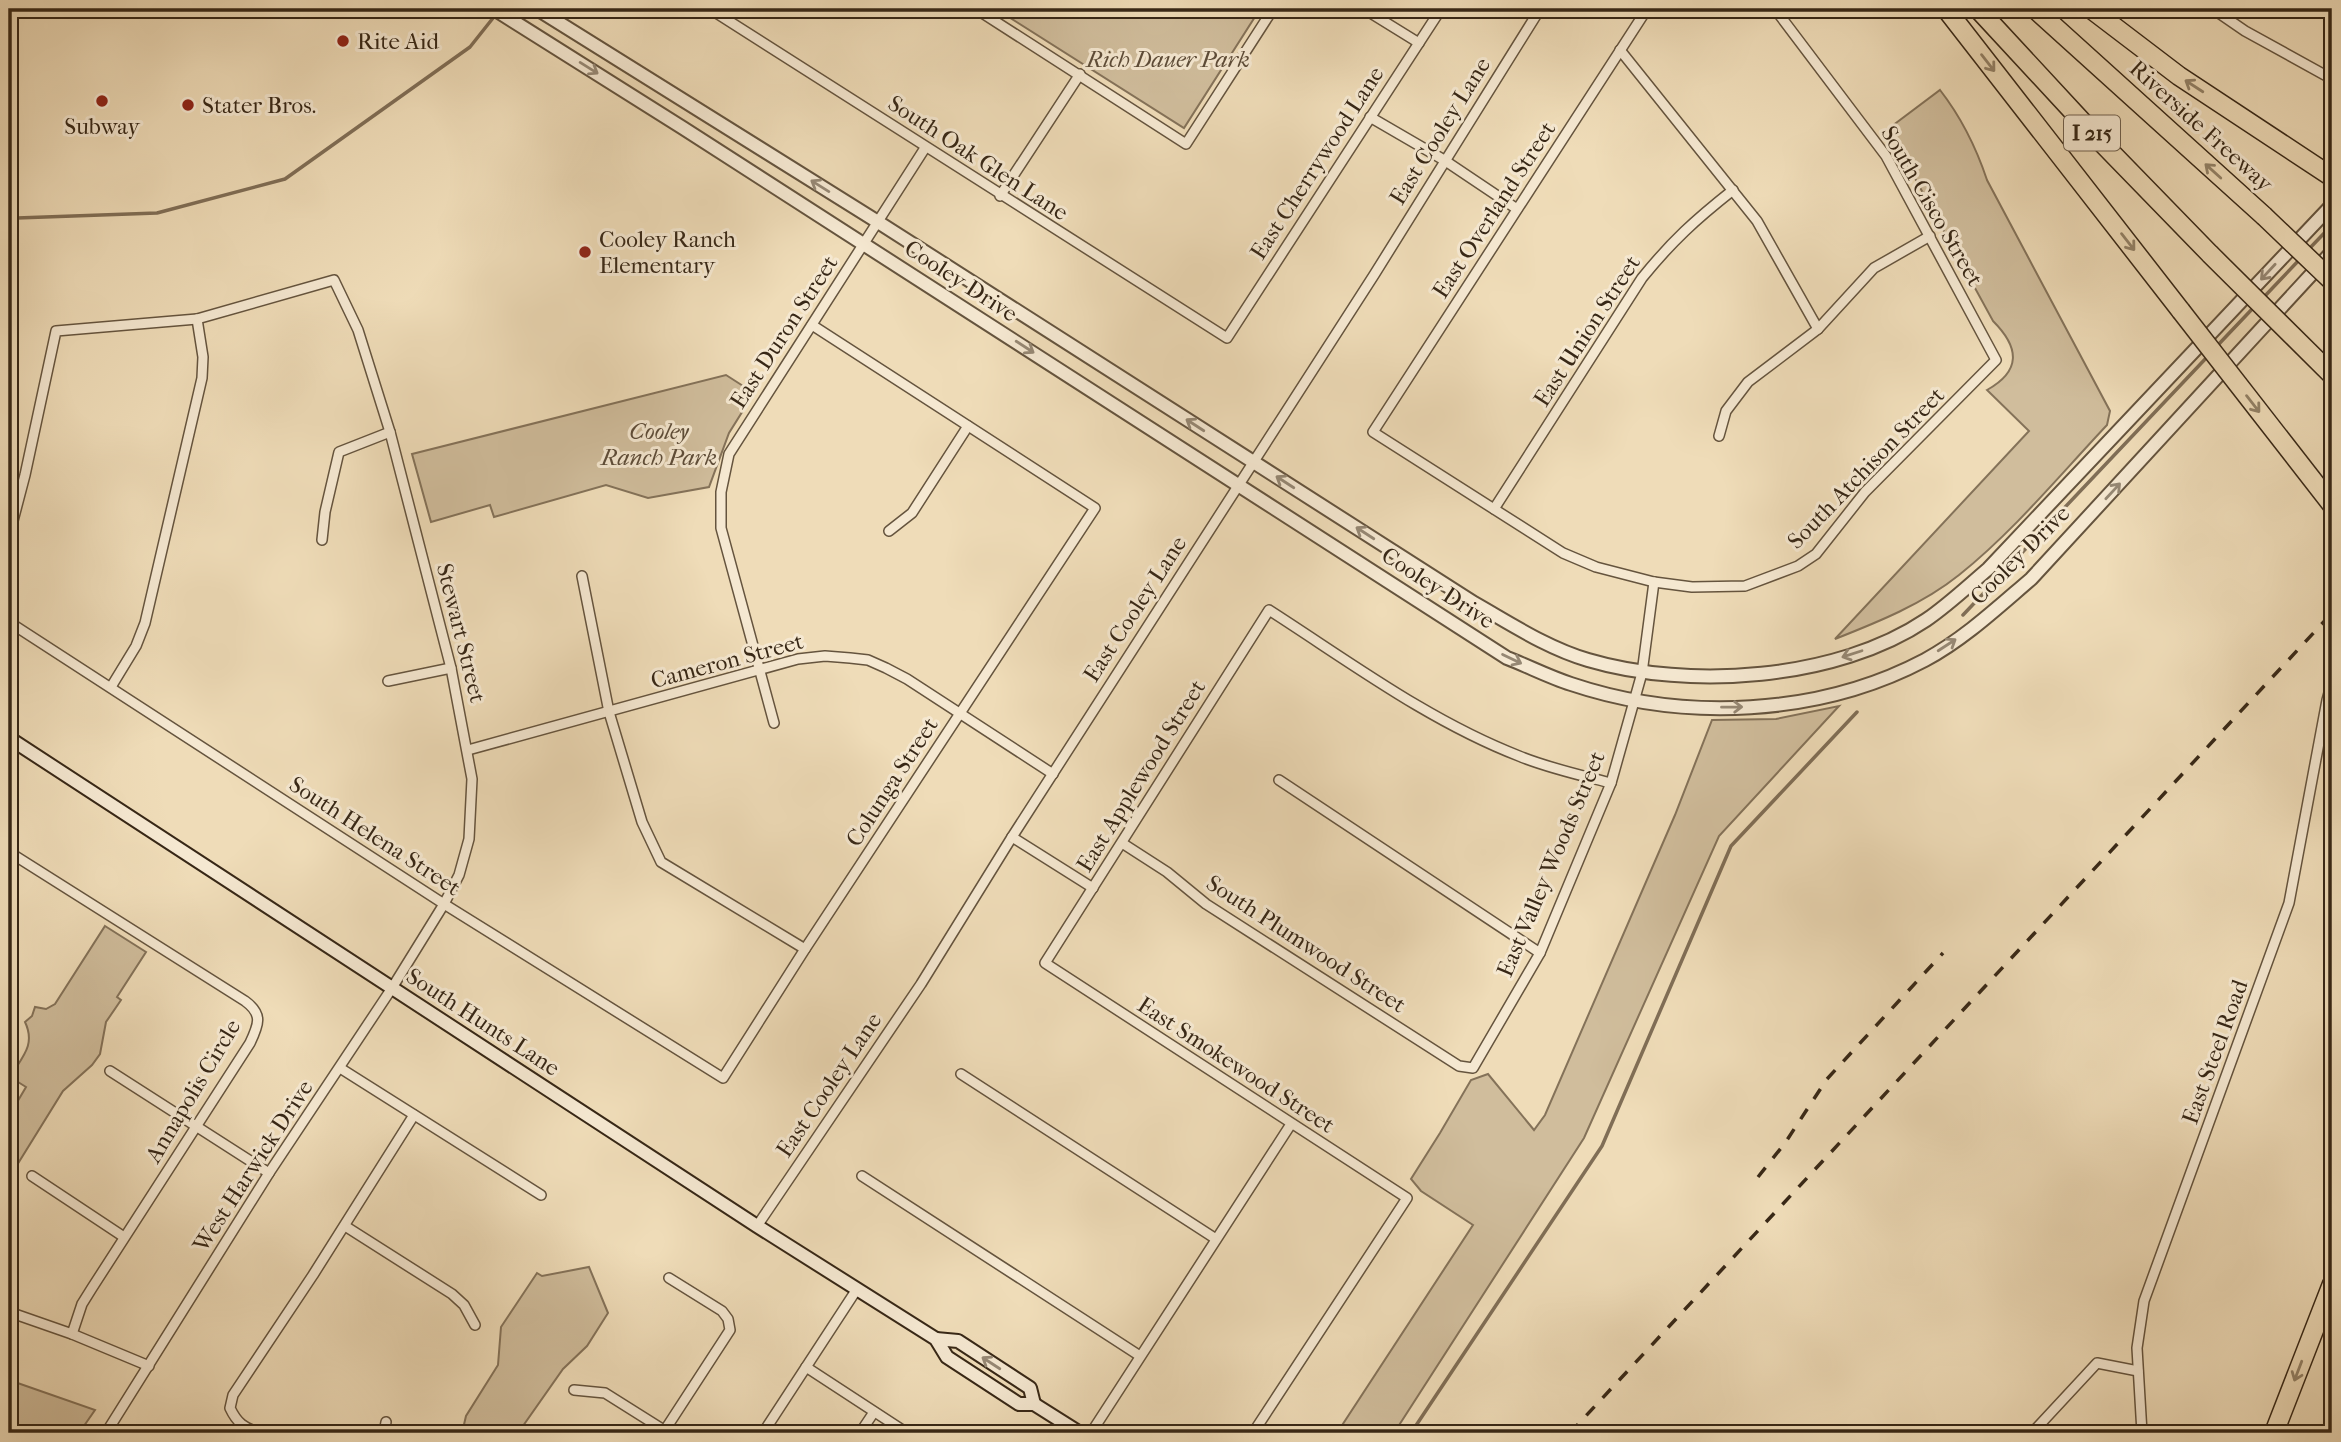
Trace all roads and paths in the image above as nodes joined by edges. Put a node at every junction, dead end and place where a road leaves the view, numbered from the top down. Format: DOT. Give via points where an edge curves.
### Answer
graph roads {
  1 [pos="494,9"];
  2 [pos="710,9"];
  3 [pos="976,9"];
  4 [pos="1273,9"];
  5 [pos="1364,9"];
  6 [pos="1441,9"];
  7 [pos="1540,9"];
  8 [pos="1647,9"];
  9 [pos="1775,9"];
  10 [pos="1946,9"];
  11 [pos="1978,9"];
  12 [pos="2035,9"];
  13 [pos="2091,9"];
  14 [pos="2213,9"];
  15 [pos="540,10"];
  16 [pos="571,30"];
  17 [pos="1419,43"];
  18 [pos="559,49"];
  19 [pos="1620,50"];
  20 [pos="1080,74"];
  21 [pos="2332,79"];
  22 [pos="1370,117"];
  23 [pos="925,148"];
  24 [pos="1444,160"];
  25 [pos="2332,177"];
  26 [pos="1733,190"];
  27 [pos="1000,196"];
  28 [pos="2332,205"];
  29 [pos="1517,209"];
  30 [pos="878,222"];
  31 [pos="1930,236"];
  32 [pos="864,244"];
  33 [pos="2332,252"];
  34 [pos="2332,281"];
  35 [pos="197,319"];
  36 [pos="812,325"];
  37 [pos="1818,329"];
  38 [pos="1227,338"];
  39 [pos="1997,360"];
  40 [pos="2332,375"];
  41 [pos="968,426"];
  42 [pos="390,432"];
  43 [pos="1373,432"];
  44 [pos="1719,436"];
  45 [pos="1253,462"];
  46 [pos="1238,484"];
  47 [pos="2332,505"];
  48 [pos="1493,509"];
  49 [pos="889,531"];
  50 [pos="9,536"];
  51 [pos="322,540"];
  52 [pos="582,576"];
  53 [pos="1654,582"];
  54 [pos="9,622"];
  55 [pos="451,668"];
  56 [pos="759,670"];
  57 [pos="1642,673"];
  58 [pos="388,681"];
  59 [pos="2332,682"];
  60 [pos="111,687"];
  61 [pos="1635,701"];
  62 [pos="609,712"];
  63 [pos="960,713"];
  64 [pos="774,723"];
  65 [pos="10,739"];
  66 [pos="468,750"];
  67 [pos="1052,774"];
  68 [pos="1279,780"];
  69 [pos="1611,783"];
  70 [pos="1012,837"];
  71 [pos="1122,843"];
  72 [pos="9,852"];
  73 [pos="1093,888"];
  74 [pos="444,904"];
  75 [pos="805,949"];
  76 [pos="1539,953"];
  77 [pos="1045,963"];
  78 [pos="393,988"];
  79 [pos="340,1068"];
  80 [pos="1474,1068"];
  81 [pos="110,1071"];
  82 [pos="961,1074"];
  83 [pos="723,1078"];
  84 [pos="414,1115"];
  85 [pos="1291,1124"];
  86 [pos="196,1127"];
  87 [pos="269,1173"];
  88 [pos="32,1176"];
  89 [pos="862,1176"];
  90 [pos="541,1195"];
  91 [pos="345,1226"];
  92 [pos="757,1226"];
  93 [pos="124,1237"];
  94 [pos="1216,1238"];
  95 [pos="669,1278"];
  96 [pos="2332,1284"];
  97 [pos="857,1289"];
  98 [pos="9,1312"];
  99 [pos="475,1325"];
  100 [pos="72,1334"];
  101 [pos="936,1339"];
  102 [pos="1140,1356"];
  103 [pos="149,1366"];
  104 [pos="806,1367"];
  105 [pos="2138,1371"];
  106 [pos="574,1390"];
  107 [pos="1034,1404"];
  108 [pos="874,1412"];
  109 [pos="386,1422"];
  110 [pos="666,1432"];
  111 [pos="106,1433"];
  112 [pos="260,1433"];
  113 [pos="384,1433"];
  114 [pos="763,1433"];
  115 [pos="860,1433"];
  116 [pos="907,1433"];
  117 [pos="1080,1433"];
  118 [pos="1091,1433"];
  119 [pos="1253,1433"];
  120 [pos="2032,1433"];
  121 [pos="2141,1433"];
  122 [pos="2274,1433"];
  1 -- 18 [label="street, Cooley Drive"];
  2 -- 23 [label="street, South Oak Glen Lane"];
  3 -- 20 [label="street"];
  4 -- 20 [label="street" via="1186,144"];
  5 -- 17 [label="street"];
  6 -- 17 [label="street, East Cherrywood Lane"];
  7 -- 24 [label="street, East Cooley Lane"];
  8 -- 19 [label="street, East Overland Street"];
  9 -- 31 [label="street, South Cisco Street" via="1886,156"];
  10 -- 47 [label="highway, one-way, bridge"];
  11 -- 40 [label="highway, I 215, bridge" via="2210,254"];
  34 -- 12 [label="highway, Riverside Freeway / I 215, one-way, bridge"];
  25 -- 13 [label="highway, one-way" via="2179,76"];
  14 -- 21 [label="street"];
  15 -- 16 [label="street, Cooley Drive"];
  16 -- 18 [label="street"];
  30 -- 16 [label="street, Cooley Drive, one-way"];
  17 -- 22 [label="street, East Cherrywood Lane"];
  18 -- 32 [label="street, Cooley Drive, one-way"];
  19 -- 26 [label="street"];
  19 -- 29 [label="street, East Overland Street"];
  20 -- 27 [label="street"];
  22 -- 24 [label="street"];
  22 -- 38 [label="street, East Cherrywood Lane"];
  23 -- 27 [label="street, South Oak Glen Lane"];
  23 -- 30 [label="street, East Duron Street"];
  24 -- 29 [label="street"];
  24 -- 45 [label="street, East Cooley Lane"];
  26 -- 37 [label="street" via="1757,221"];
  26 -- 48 [label="street, East Union Street" via="1690,223 1642,278"];
  27 -- 38 [label="street, South Oak Glen Lane"];
  28 -- 57 [label="street, Cooley Drive, one-way" via="1988,569 1925,620 1870,648 1775,673 1706,678"];
  29 -- 43 [label="street, East Overland Street"];
  30 -- 32 [label="street, East Duron Street"];
  45 -- 30 [label="street, Cooley Drive, one-way"];
  31 -- 37 [label="street" via="1874,268"];
  31 -- 39 [label="street, South Cisco Street"];
  32 -- 36 [label="street, East Duron Street"];
  32 -- 46 [label="street, Cooley Drive, one-way"];
  61 -- 33 [label="street, Cooley Drive, one-way" via="1774,706 1849,692 1925,660 1978,625 2031,579"];
  35 -- 42 [label="street, Stewart Street" via="334,280 358,330"];
  35 -- 50 [label="street" via="56,331"];
  35 -- 60 [label="street" via="204,357 202,378 148,611 136,646"];
  36 -- 41 [label="street"];
  36 -- 56 [label="street, East Duron Street" via="736,441 721,492 720,528"];
  37 -- 44 [label="street" via="1748,382 1726,411"];
  39 -- 53 [label="street, South Atchison Street" via="1865,492 1816,554 1798,566 1745,586"];
  41 -- 49 [label="street" via="912,513"];
  41 -- 63 [label="street, Colunga Street" via="1094,508"];
  42 -- 51 [label="street" via="339,452"];
  42 -- 55 [label="street, Stewart Street"];
  43 -- 48 [label="street, South Atchison Street"];
  45 -- 46 [label="street, East Cooley Lane"];
  57 -- 45 [label="street, Cooley Drive, one-way" via="1586,660 1542,642"];
  46 -- 61 [label="street, Cooley Drive, one-way" via="1507,657 1571,684"];
  46 -- 67 [label="street, East Cooley Lane"];
  48 -- 53 [label="street, South Atchison Street" via="1563,553"];
  52 -- 62 [label="street"];
  53 -- 57 [label="street, East Valley Woods Street"];
  54 -- 60 [label="street, South Helena Street"];
  55 -- 58 [label="street"];
  55 -- 66 [label="street, Stewart Street"];
  56 -- 62 [label="street, Cameron Street"];
  56 -- 63 [label="street, Cameron Street" via="825,656 868,660"];
  56 -- 64 [label="street, East Duron Street"];
  57 -- 61 [label="street, East Valley Woods Street"];
  59 -- 105 [label="street, East Steel Road" via="2289,904 2144,1301"];
  60 -- 74 [label="street, South Helena Street"];
  61 -- 69 [label="street, East Valley Woods Street"];
  62 -- 66 [label="street, Cameron Street"];
  62 -- 75 [label="street" via="642,822 661,862"];
  63 -- 67 [label="street, Cameron Street"];
  63 -- 75 [label="street, Colunga Street"];
  65 -- 78 [label="street, South Hunts Lane"];
  66 -- 74 [label="street, Stewart Street" via="472,779 469,839 459,875"];
  67 -- 70 [label="street, East Cooley Lane"];
  68 -- 76 [label="street"];
  69 -- 71 [label="street, East Applewood Street" via="1520,757 1475,736 1427,711 1269,610"];
  69 -- 76 [label="street, East Valley Woods Street"];
  70 -- 73 [label="street"];
  70 -- 92 [label="street, East Cooley Lane" via="921,984"];
  71 -- 73 [label="street, East Applewood Street"];
  71 -- 80 [label="street, South Plumwood Street" via="1206,904 1460,1066"];
  72 -- 86 [label="street, Annapolis Circle" via="254,1008 256,1032"];
  73 -- 77 [label="street, East Applewood Street"];
  74 -- 78 [label="street, Stewart Street"];
  74 -- 83 [label="street, South Helena Street"];
  75 -- 83 [label="street, Colunga Street"];
  76 -- 80 [label="street, East Valley Woods Street"];
  77 -- 85 [label="street, East Smokewood Street"];
  78 -- 79 [label="street, West Harwick Drive"];
  78 -- 92 [label="street, South Hunts Lane"];
  79 -- 84 [label="street"];
  79 -- 87 [label="street, West Harwick Drive"];
  81 -- 86 [label="street"];
  82 -- 94 [label="street"];
  84 -- 90 [label="street"];
  84 -- 91 [label="street"];
  85 -- 94 [label="street"];
  85 -- 119 [label="street, East Smokewood Street" via="1407,1198"];
  86 -- 87 [label="street"];
  86 -- 93 [label="street, Annapolis Circle"];
  87 -- 103 [label="street, West Harwick Drive"];
  88 -- 93 [label="street"];
  89 -- 102 [label="street"];
  91 -- 99 [label="street" via="452,1294"];
  91 -- 112 [label="street" via="233,1395 230,1408 235,1419"];
  92 -- 97 [label="street, South Hunts Lane"];
  93 -- 100 [label="street, Annapolis Circle" via="82,1304"];
  94 -- 102 [label="street"];
  95 -- 110 [label="street" via="722,1311 730,1329"];
  96 -- 122 [label="highway, one-way"];
  97 -- 101 [label="street, South Hunts Lane"];
  97 -- 104 [label="street"];
  98 -- 100 [label="street"];
  100 -- 103 [label="street"];
  101 -- 107 [label="street, South Hunts Lane" via="947,1357 1019,1404"];
  107 -- 101 [label="street, South Hunts Lane, one-way" via="1030,1388 1020,1381 958,1341"];
  102 -- 118 [label="street"];
  103 -- 111 [label="street, West Harwick Drive"];
  104 -- 108 [label="street"];
  104 -- 114 [label="street"];
  105 -- 120 [label="street" via="2097,1363"];
  105 -- 121 [label="street, East Steel Road"];
  106 -- 110 [label="street" via="605,1393"];
  107 -- 117 [label="street, South Hunts Lane"];
  108 -- 115 [label="street"];
  108 -- 116 [label="street"];
  109 -- 113 [label="street"];
}
